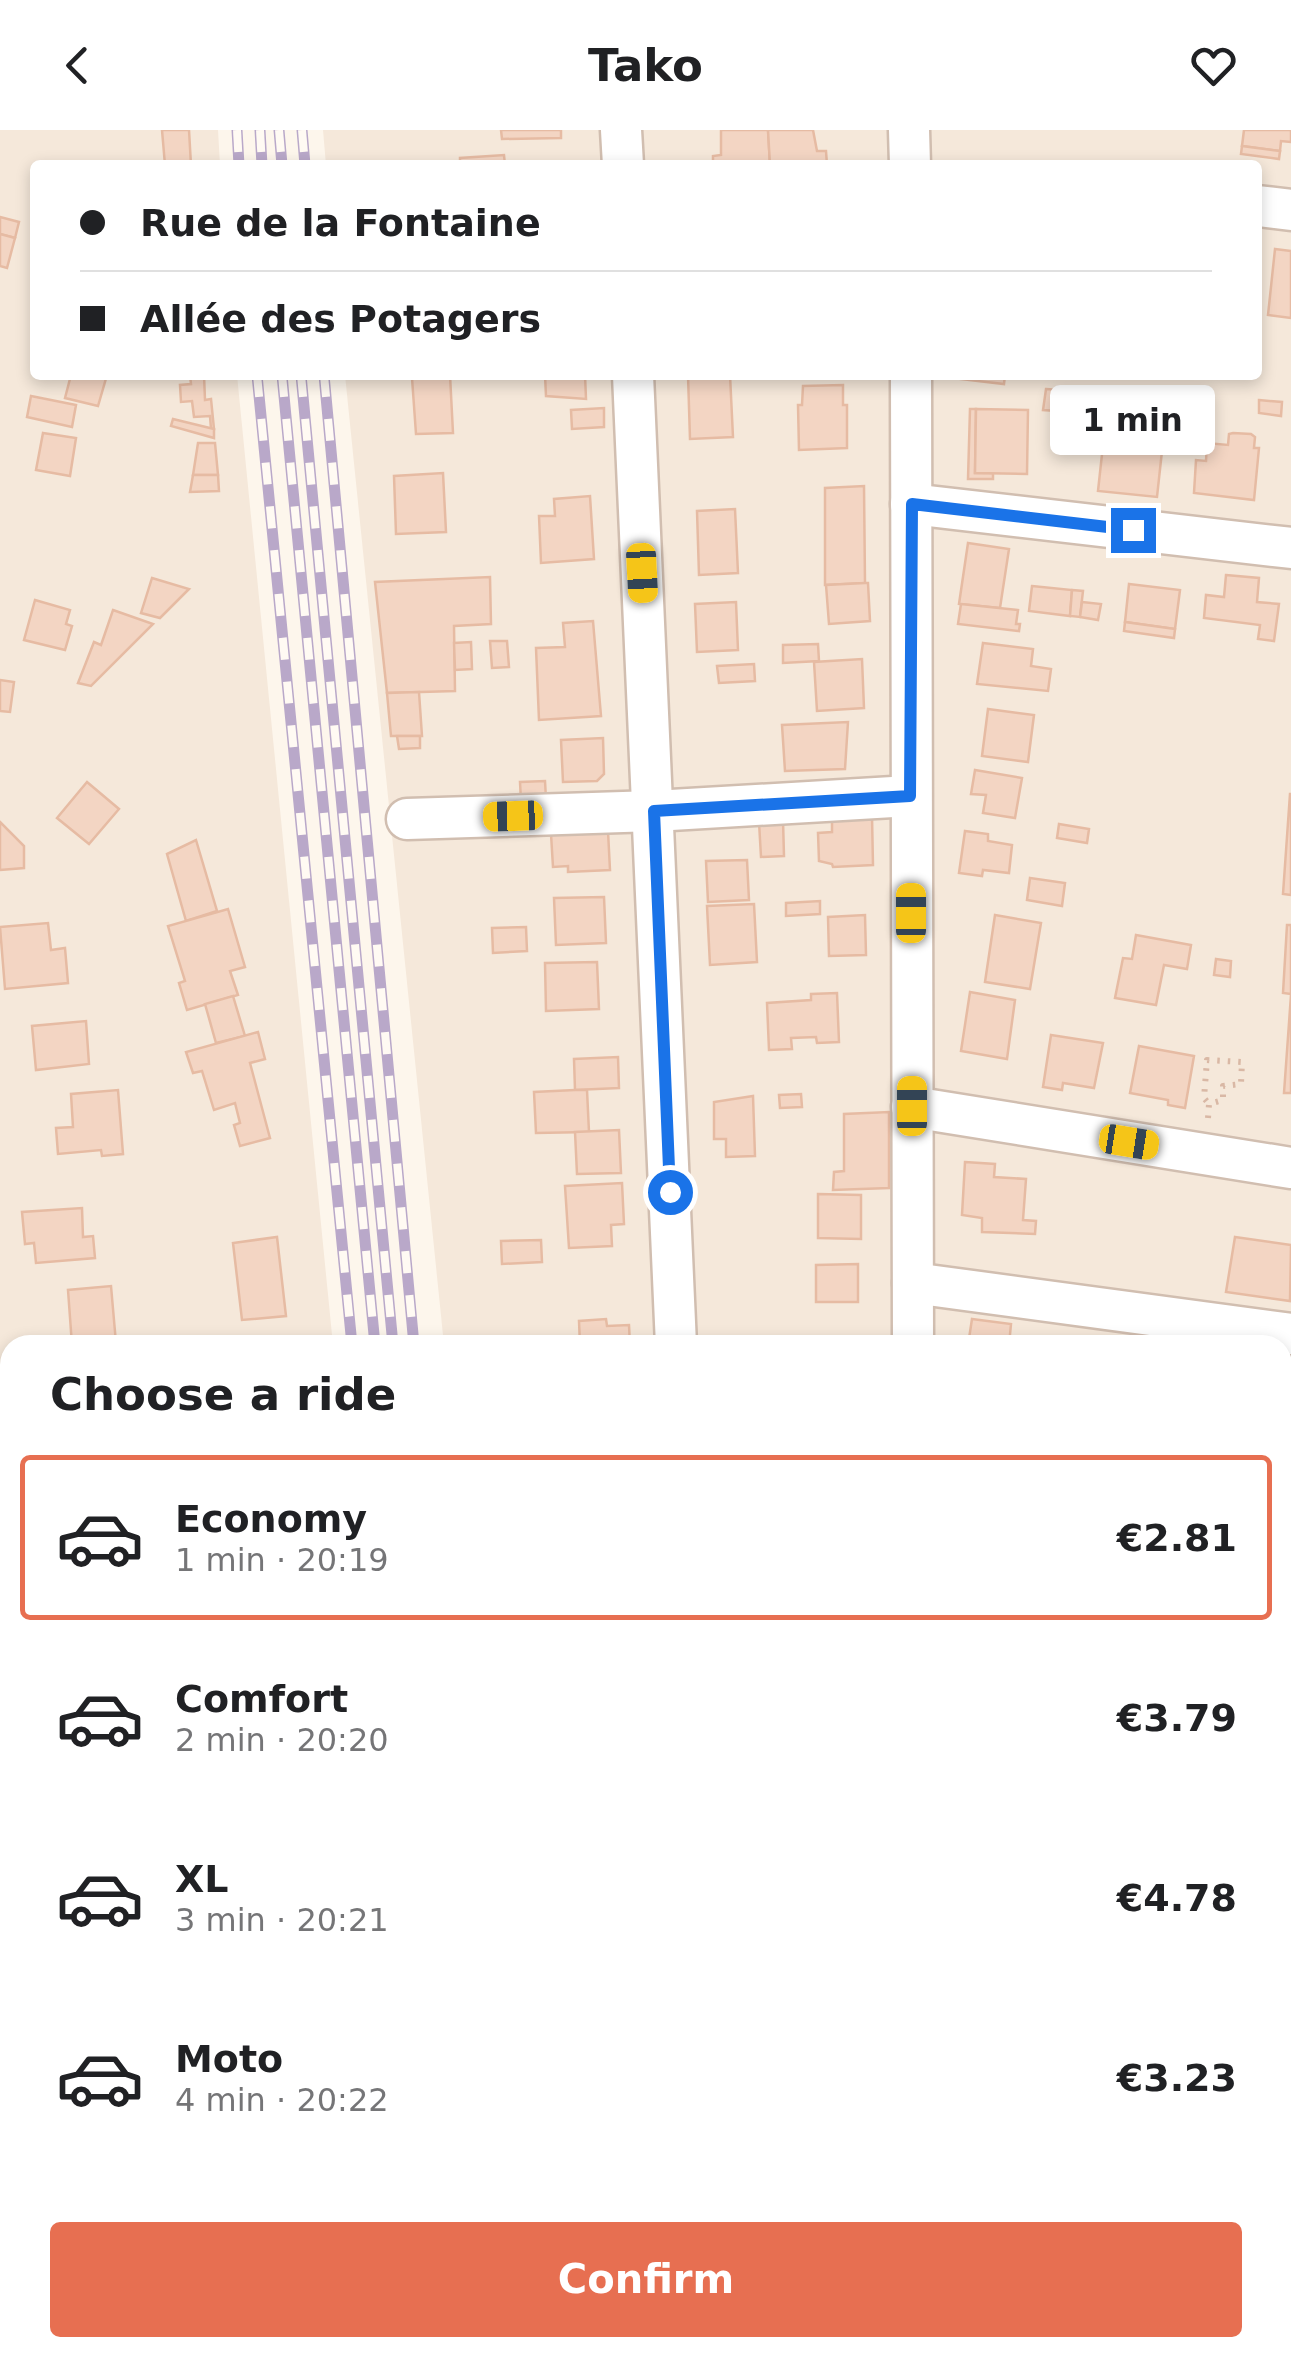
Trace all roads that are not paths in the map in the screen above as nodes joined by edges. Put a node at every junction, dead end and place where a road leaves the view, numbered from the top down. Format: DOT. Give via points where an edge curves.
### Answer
graph roads {
  1 [pos="621,130"];
  2 [pos="910,130"];
  3 [pos="623,160"];
  4 [pos="910,160"];
  5 [pos="1262,206"];
  6 [pos="1291,210"];
  7 [pos="633,380"];
  8 [pos="911,380"];
  9 [pos="912,504"];
  10 [pos="1291,548"];
  11 [pos="910,796"];
  12 [pos="654,811"];
  13 [pos="408,819"];
  14 [pos="912,1106"];
  15 [pos="1291,1168"];
  16 [pos="913,1284"];
  17 [pos="1291,1334"];
  18 [pos="676,1335"];
  19 [pos="913,1335"];
  1 -- 3 [label="street"];
  2 -- 4 [label="street"];
  5 -- 6 [label="street"];
  7 -- 12 [label="street"];
  8 -- 9 [label="street"];
  9 -- 10 [label="street"];
  9 -- 11 [label="street"];
  11 -- 12 [label="street"];
  11 -- 14 [label="street"];
  12 -- 13 [label="street"];
  12 -- 18 [label="street"];
  14 -- 15 [label="street"];
  14 -- 16 [label="street"];
  16 -- 17 [label="street"];
  16 -- 19 [label="street"];
}
